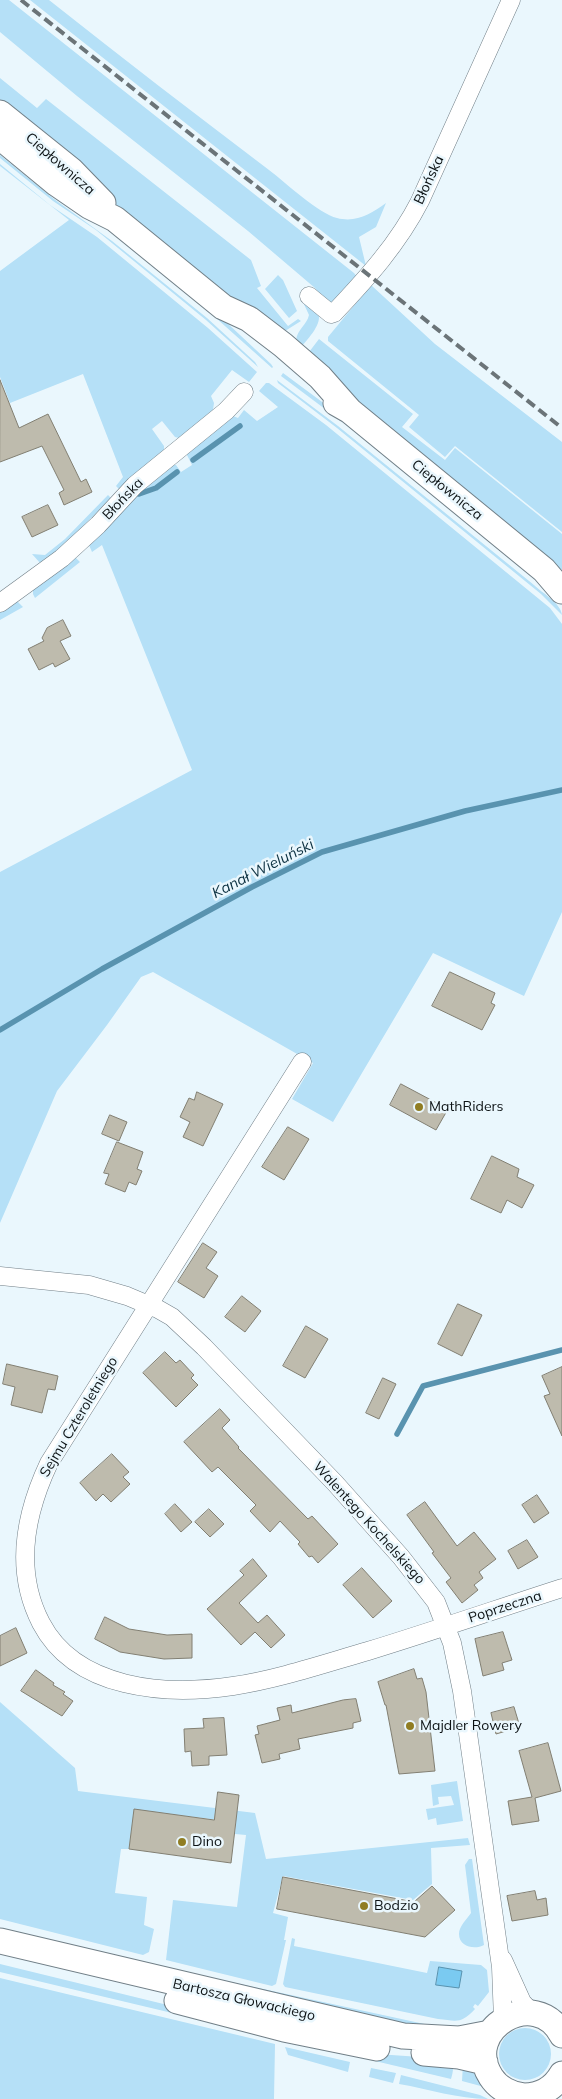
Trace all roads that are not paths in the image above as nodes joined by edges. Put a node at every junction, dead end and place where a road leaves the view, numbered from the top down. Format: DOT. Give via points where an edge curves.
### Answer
graph roads {
  1 [pos="511,0"];
  2 [pos="0,113"];
  3 [pos="0,138"];
  4 [pos="115,219"];
  5 [pos="309,296"];
  6 [pos="244,392"];
  7 [pos="553,574"];
  8 [pos="562,591"];
  9 [pos="0,603"];
  10 [pos="302,1062"];
  11 [pos="0,1276"];
  12 [pos="148,1304"];
  13 [pos="562,1588"];
  14 [pos="447,1626"];
  15 [pos="0,1942"];
  16 [pos="500,1956"];
  17 [pos="0,1958"];
  18 [pos="532,2013"];
  19 [pos="496,2026"];
  20 [pos="560,2028"];
  21 [pos="485,2062"];
  22 [pos="550,2088"];
  23 [pos="512,2096"];
  1 -- 5 [label="street, Błońska" via="404,230 369,276 334,312 327,312"];
  2 -- 4 [label="street, Ciepłownicza" via="79,178"];
  3 -- 4 [label="street, Ciepłownicza" via="57,184"];
  4 -- 7 [label="street, Ciepłownicza" via="223,307 241,330 288,371 350,411"];
  6 -- 9 [label="street, Błońska" via="226,411 135,485 62,558"];
  7 -- 8 [label="street, Ciepłownicza"];
  10 -- 12 [label="street, Sejmu Czteroletniego"];
  11 -- 12 [label="street, Walentego Kochelskiego" via="89,1285"];
  12 -- 14 [label="street, Walentego Kochelskiego" via="172,1317 185,1329 335,1483 427,1588"];
  12 -- 14 [label="street, Sejmu Czteroletniego" via="49,1463 30,1512 26,1537 27,1586 33,1607 57,1647 75,1663 119,1682 145,1688 197,1689 266,1680"];
  13 -- 14 [label="street, Poprzeczna"];
  14 -- 16 [label="street, Walentego Kochelskiego" via="462,1690"];
  15 -- 19 [label="street, Bartosza Głowackiego" via="403,2036 460,2039"];
  16 -- 18 [label="street, Walentego Kochelskiego" via="522,2002"];
  16 -- 19 [label="street, Walentego Kochelskiego"];
  17 -- 21 [label="street, Bartosza Głowackiego" via="284,2029 379,2048 459,2056"];
  18 -- 19 [label="street, Bartosza Głowackiego" via="516,2014"];
  18 -- 20 [label="street" via="545,2017"];
  19 -- 21 [label="street" via="484,2050"];
  21 -- 23 [label="street" via="493,2080"];
  22 -- 23 [label="street" via="525,2096"];
}
